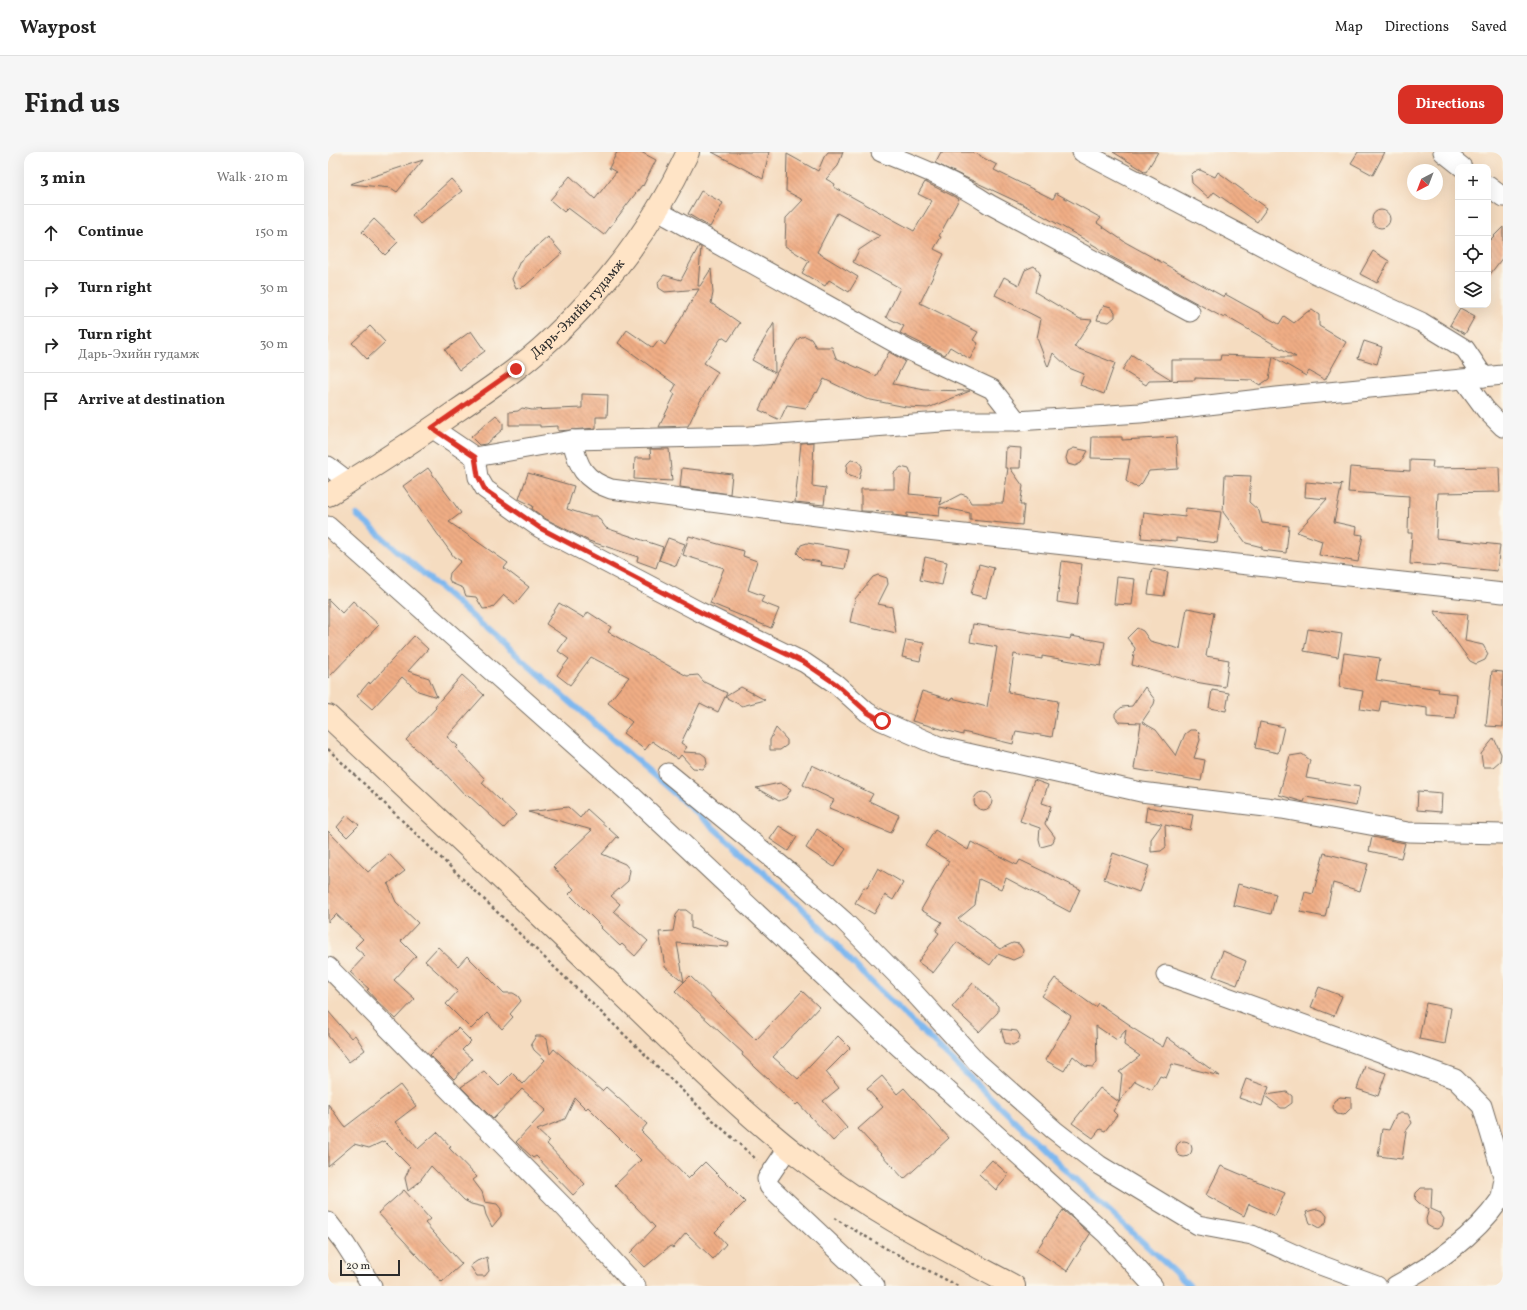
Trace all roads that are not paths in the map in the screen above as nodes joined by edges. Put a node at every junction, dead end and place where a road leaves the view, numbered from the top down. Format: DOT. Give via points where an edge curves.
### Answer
graph roads {
  1 [pos="881,152"];
  2 [pos="1082,152"];
  3 [pos="1443,152"];
  4 [pos="682,154"];
  5 [pos="1458,164"];
  6 [pos="1491,188"];
  7 [pos="1503,197"];
  8 [pos="656,210"];
  9 [pos="1190,312"];
  10 [pos="1503,376"];
  11 [pos="1484,377"];
  12 [pos="1464,380"];
  13 [pos="1017,421"];
  14 [pos="1503,426"];
  15 [pos="432,428"];
  16 [pos="572,440"];
  17 [pos="475,457"];
  18 [pos="328,466"];
  19 [pos="349,482"];
  20 [pos="328,495"];
  21 [pos="328,526"];
  22 [pos="1503,593"];
  23 [pos="328,716"];
  24 [pos="668,773"];
  25 [pos="1503,834"];
  26 [pos="328,967"];
  27 [pos="1166,975"];
  28 [pos="788,1148"];
  29 [pos="1503,1176"];
  30 [pos="1503,1184"];
  31 [pos="328,1222"];
  32 [pos="372,1286"];
  33 [pos="636,1286"];
  34 [pos="874,1286"];
  35 [pos="1014,1286"];
  36 [pos="1153,1286"];
  37 [pos="1377,1286"];
  38 [pos="1395,1286"];
  1 -- 9 [label="street" via="945,178"];
  2 -- 11 [label="street" via="1314,273 1421,322 1465,349"];
  3 -- 5 [label="street"];
  4 -- 8 [label="main road, Дарь-Эхийн гудамж"];
  6 -- 7 [label="street"];
  8 -- 13 [label="street" via="908,350 992,389"];
  8 -- 15 [label="main road, Дарь-Эхийн гудамж" via="609,277 567,324 516,369"];
  10 -- 11 [label="street"];
  11 -- 12 [label="street"];
  12 -- 13 [label="street" via="1277,397 1140,413"];
  12 -- 14 [label="street" via="1486,410"];
  13 -- 16 [label="street" via="955,421 749,436"];
  15 -- 17 [label="street"];
  15 -- 19 [label="main road, Дарь-Эхийн гудамж"];
  16 -- 17 [label="street"];
  16 -- 22 [label="street" via="576,457 585,474 596,484 611,489 909,528"];
  17 -- 25 [label="street" via="478,476 485,490 540,528 700,612 805,663 836,684 867,712 941,747 1141,792 1282,809 1408,832"];
  18 -- 19 [label="street"];
  19 -- 20 [label="main road, Дарь-Эхийн гудамж"];
  21 -- 36 [label="street" via="630,794 885,1034 1106,1234"];
  23 -- 28 [label="main road" via="488,865 721,1090"];
  24 -- 37 [label="street" via="789,872 844,921 978,1062 1054,1130 1100,1165 1198,1225 1252,1235 1306,1260"];
  26 -- 33 [label="street" via="566,1209"];
  27 -- 29 [label="street" via="1455,1079 1482,1106"];
  28 -- 34 [label="street" via="767,1179 769,1186"];
  28 -- 35 [label="main road" via="885,1216"];
  30 -- 38 [label="street" via="1500,1200 1471,1233 1421,1272"];
  31 -- 32 [label="street"];
}
